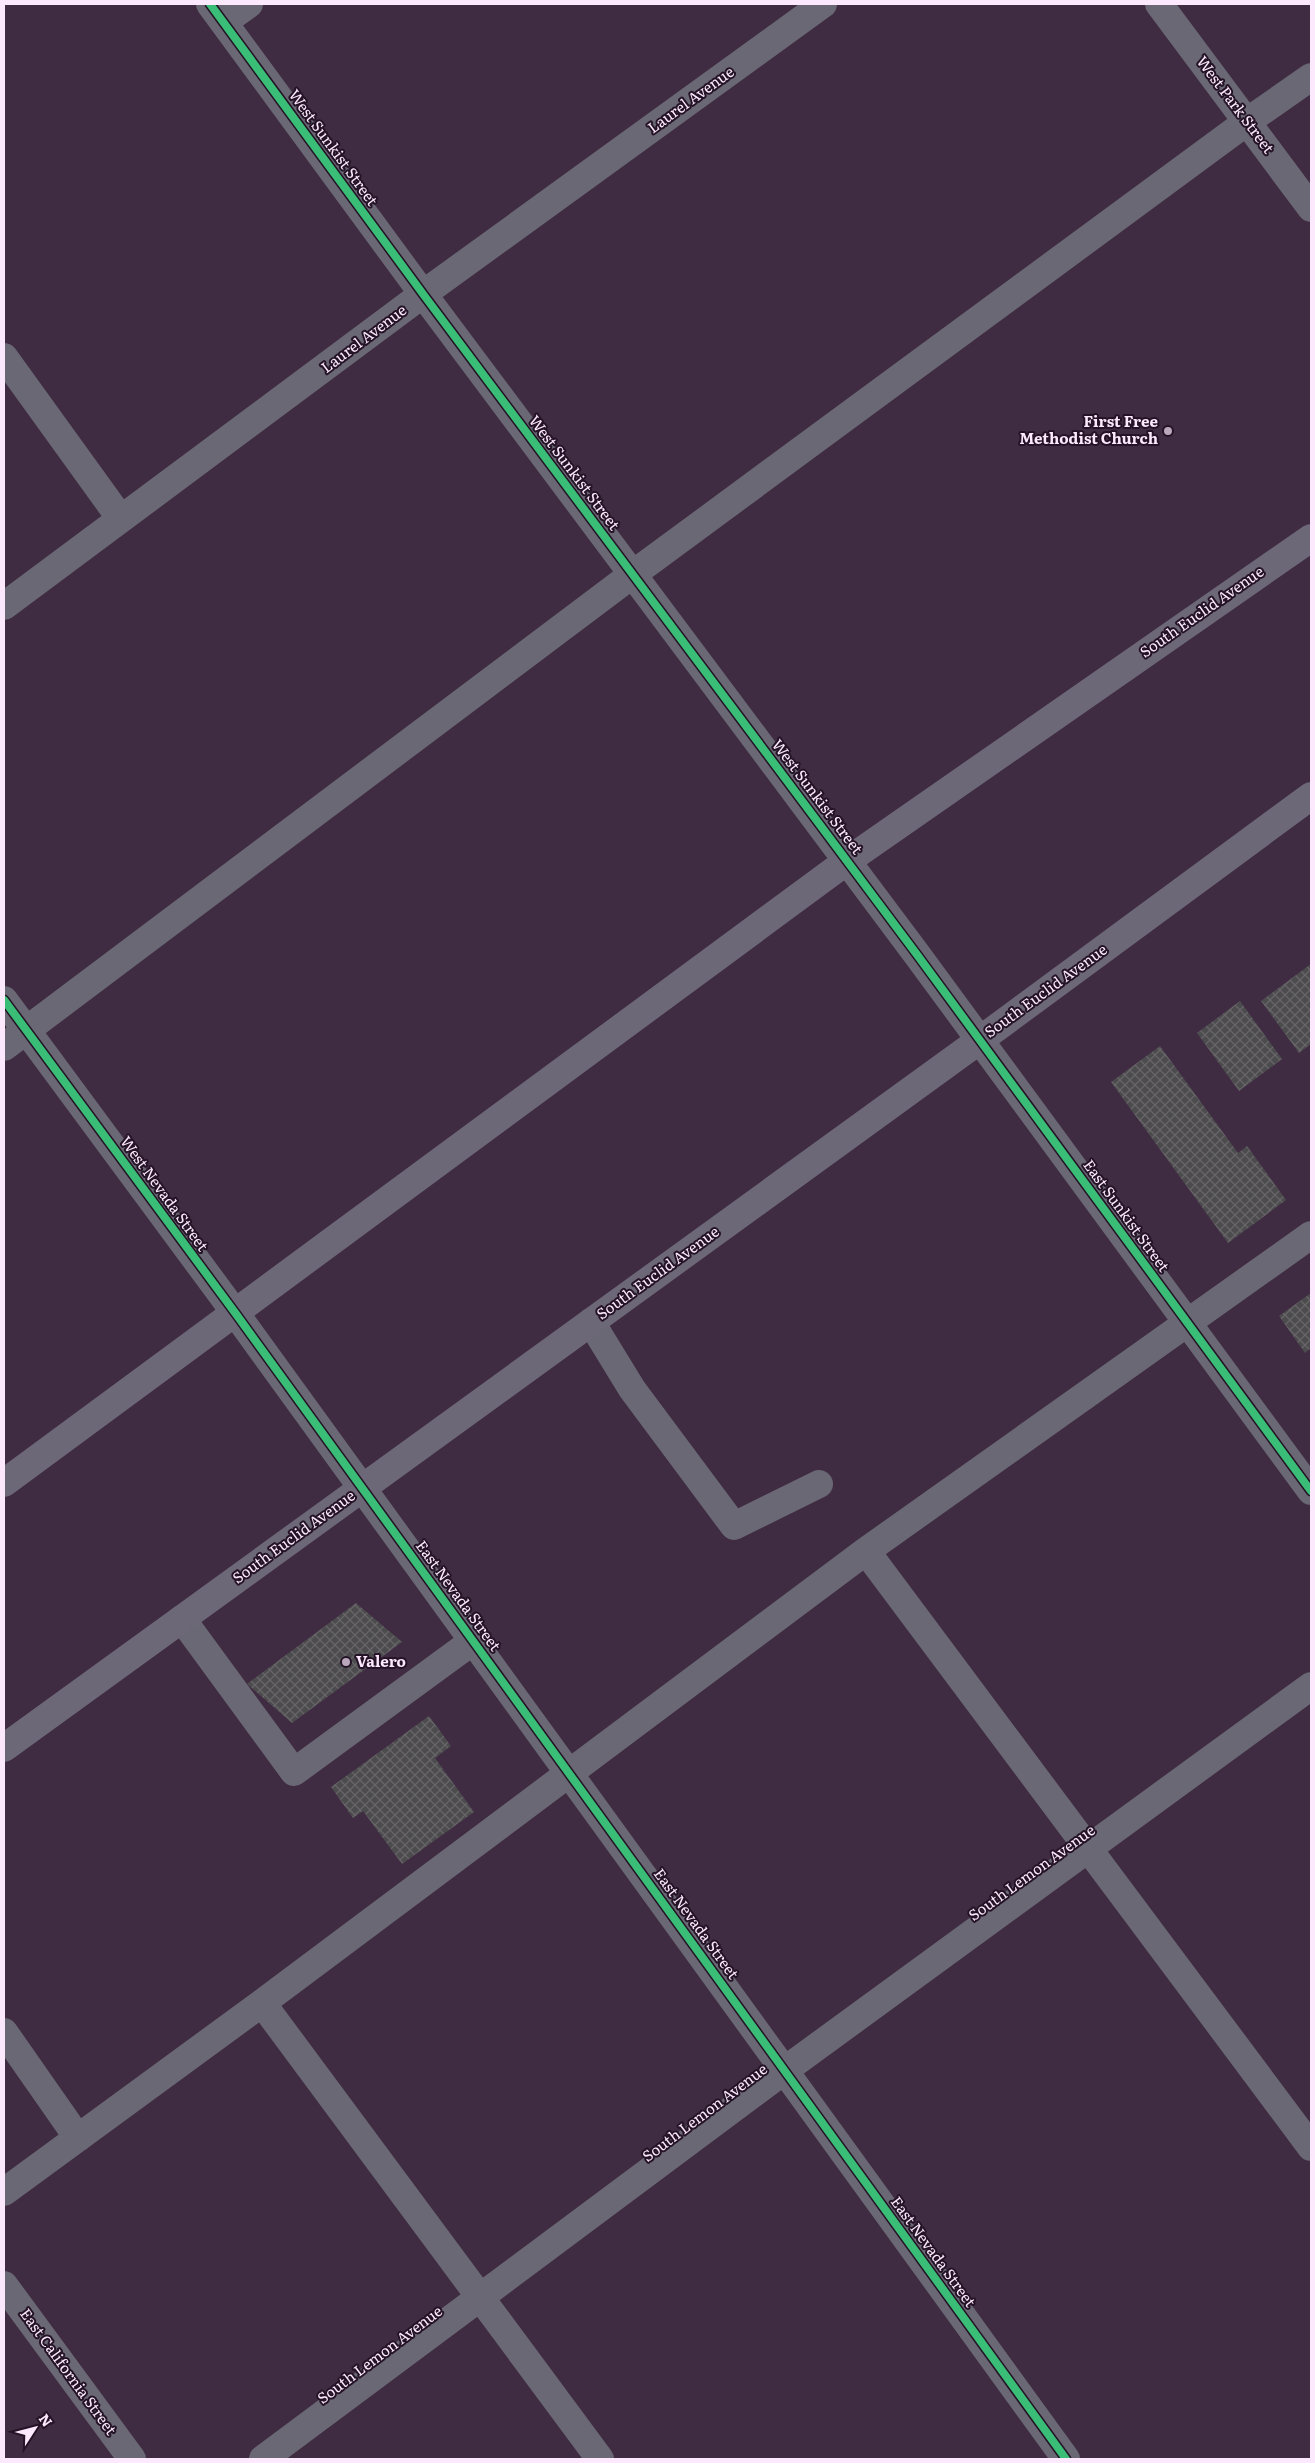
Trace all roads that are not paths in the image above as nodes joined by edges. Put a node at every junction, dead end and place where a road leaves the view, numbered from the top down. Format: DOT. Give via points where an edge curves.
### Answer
graph roads {
  1 [pos="249,4"];
  2 [pos="823,4"];
  3 [pos="1159,4"];
  4 [pos="217,13"];
  5 [pos="1311,77"];
  6 [pos="1248,121"];
  7 [pos="1311,208"];
  8 [pos="423,294"];
  9 [pos="4,357"];
  10 [pos="122,519"];
  11 [pos="1311,538"];
  12 [pos="632,574"];
  13 [pos="4,606"];
  14 [pos="1311,796"];
  15 [pos="848,862"];
  16 [pos="918,956"];
  17 [pos="4,1000"];
  18 [pos="26,1030"];
  19 [pos="980,1040"];
  20 [pos="4,1046"];
  21 [pos="1311,1235"];
  22 [pos="236,1314"];
  23 [pos="591,1322"];
  24 [pos="1188,1325"];
  25 [pos="302,1405"];
  26 [pos="4,1483"];
  27 [pos="819,1484"];
  28 [pos="362,1488"];
  29 [pos="1311,1491"];
  30 [pos="866,1551"];
  31 [pos="182,1619"];
  32 [pos="473,1641"];
  33 [pos="1311,1686"];
  34 [pos="4,1748"];
  35 [pos="569,1773"];
  36 [pos="1089,1849"];
  37 [pos="262,2003"];
  38 [pos="4,2032"];
  39 [pos="785,2070"];
  40 [pos="78,2138"];
  41 [pos="1311,2147"];
  42 [pos="4,2192"];
  43 [pos="4,2285"];
  44 [pos="480,2297"];
  45 [pos="132,2459"];
  46 [pos="263,2459"];
  47 [pos="600,2459"];
  48 [pos="1066,2459"];
  1 -- 4 [label="street"];
  2 -- 8 [label="street, Laurel Avenue"];
  3 -- 6 [label="street, West Park Street"];
  4 -- 8 [label="street, West Sunkist Street"];
  5 -- 6 [label="street"];
  6 -- 7 [label="street, West Park Street"];
  6 -- 12 [label="street"];
  8 -- 10 [label="street, Laurel Avenue"];
  8 -- 12 [label="street, West Sunkist Street"];
  9 -- 10 [label="street"];
  10 -- 13 [label="street, Laurel Avenue"];
  11 -- 15 [label="main road, South Euclid Avenue"];
  12 -- 15 [label="street, West Sunkist Street"];
  12 -- 18 [label="street"];
  14 -- 19 [label="main road, South Euclid Avenue"];
  15 -- 16 [label="street, West Sunkist Street"];
  15 -- 22 [label="main road, South Euclid Avenue"];
  16 -- 19 [label="street, East Sunkist Street"];
  17 -- 18 [label="street, West Nevada Street"];
  18 -- 20 [label="street"];
  18 -- 22 [label="street, West Nevada Street"];
  19 -- 23 [label="main road, South Euclid Avenue"];
  19 -- 24 [label="street, East Sunkist Street"];
  21 -- 24 [label="street"];
  22 -- 25 [label="street, West Nevada Street"];
  22 -- 26 [label="main road, South Euclid Avenue"];
  23 -- 27 [label="street" via="632,1389 734,1526"];
  23 -- 28 [label="main road, South Euclid Avenue"];
  24 -- 29 [label="street, East Sunkist Street"];
  24 -- 30 [label="street"];
  25 -- 28 [label="street, East Nevada Street"];
  28 -- 31 [label="main road, South Euclid Avenue"];
  28 -- 32 [label="street, East Nevada Street"];
  30 -- 35 [label="street"];
  30 -- 36 [label="street"];
  31 -- 32 [label="street" via="294,1772"];
  31 -- 34 [label="main road, South Euclid Avenue"];
  32 -- 35 [label="street, East Nevada Street"];
  33 -- 36 [label="street, South Lemon Avenue"];
  35 -- 37 [label="street"];
  35 -- 39 [label="street, East Nevada Street"];
  36 -- 39 [label="street, South Lemon Avenue"];
  36 -- 41 [label="street"];
  37 -- 40 [label="street"];
  37 -- 44 [label="street"];
  38 -- 40 [label="street"];
  39 -- 44 [label="street, South Lemon Avenue"];
  39 -- 48 [label="street, East Nevada Street"];
  40 -- 42 [label="street"];
  43 -- 45 [label="street, East California Street"];
  44 -- 46 [label="street, South Lemon Avenue"];
  44 -- 47 [label="street"];
}
